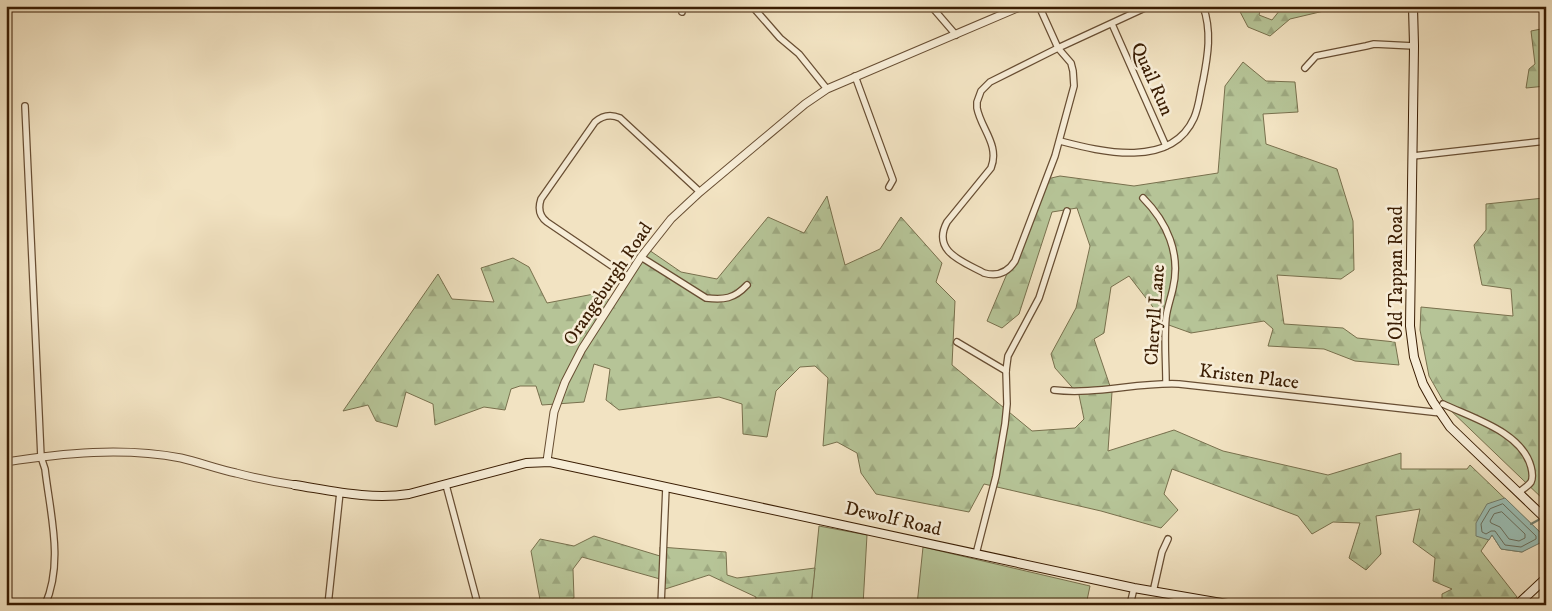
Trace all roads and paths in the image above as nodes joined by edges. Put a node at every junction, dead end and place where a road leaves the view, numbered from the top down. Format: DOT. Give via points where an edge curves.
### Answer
graph roads {
  1 [pos="752,6"];
  2 [pos="931,6"];
  3 [pos="1022,6"];
  4 [pos="1039,6"];
  5 [pos="1149,6"];
  6 [pos="1203,6"];
  7 [pos="1413,6"];
  8 [pos="1112,24"];
  9 [pos="956,35"];
  10 [pos="1414,46"];
  11 [pos="1058,48"];
  12 [pos="1305,68"];
  13 [pos="855,76"];
  14 [pos="827,89"];
  15 [pos="25,106"];
  16 [pos="1060,141"];
  17 [pos="1546,141"];
  18 [pos="1166,146"];
  19 [pos="1413,156"];
  20 [pos="889,187"];
  21 [pos="700,192"];
  22 [pos="1143,198"];
  23 [pos="1067,212"];
  24 [pos="641,257"];
  25 [pos="628,277"];
  26 [pos="746,285"];
  27 [pos="957,342"];
  28 [pos="1006,371"];
  29 [pos="1166,383"];
  30 [pos="1054,390"];
  31 [pos="1443,404"];
  32 [pos="1441,413"];
  33 [pos="41,457"];
  34 [pos="547,461"];
  35 [pos="6,462"];
  36 [pos="296,485"];
  37 [pos="446,485"];
  38 [pos="666,487"];
  39 [pos="340,492"];
  40 [pos="1519,492"];
  41 [pos="1543,517"];
  42 [pos="1168,539"];
  43 [pos="976,554"];
  44 [pos="1546,578"];
  45 [pos="1134,588"];
  46 [pos="1153,592"];
  47 [pos="45,605"];
  48 [pos="328,605"];
  49 [pos="478,605"];
  50 [pos="661,605"];
  51 [pos="1130,605"];
  52 [pos="1233,605"];
  53 [pos="1517,605"];
  1 -- 14 [label="street" via="799,54"];
  2 -- 9 [label="street"];
  3 -- 9 [label="street, Orangeburgh Road"];
  4 -- 11 [label="street"];
  5 -- 8 [label="street"];
  6 -- 18 [label="street" via="1209,34 1197,110 1183,134"];
  7 -- 10 [label="main road, Old Tappan Road"];
  8 -- 11 [label="street"];
  8 -- 18 [label="street, Quail Run"];
  9 -- 13 [label="street, Orangeburgh Road"];
  10 -- 12 [label="street" via="1374,44 1316,56"];
  10 -- 19 [label="main road, Old Tappan Road"];
  11 -- 16 [label="street" via="1071,63 1074,78"];
  11 -- 16 [label="street" via="990,82 978,96 978,114 993,145 993,162 946,222 942,234 948,251 990,274 1002,273 1012,266"];
  13 -- 14 [label="street, Orangeburgh Road"];
  13 -- 20 [label="street" via="893,180"];
  14 -- 21 [label="street, Orangeburgh Road"];
  15 -- 33 [label="street"];
  16 -- 18 [label="street" via="1111,152 1147,152"];
  17 -- 19 [label="street"];
  19 -- 32 [label="main road, Old Tappan Road" via="1411,342 1423,384"];
  21 -- 24 [label="street, Orangeburgh Road" via="671,219"];
  21 -- 25 [label="street" via="620,118 604,116 595,122 541,199 540,214"];
  22 -- 29 [label="street, Cheryll Lane" via="1161,218 1174,252 1175,276 1165,328"];
  23 -- 28 [label="street" via="1039,298 1008,356"];
  24 -- 25 [label="street, Orangeburgh Road"];
  24 -- 26 [label="street" via="706,298 718,300 738,294"];
  25 -- 34 [label="street, Orangeburgh Road" via="565,382 554,412"];
  27 -- 28 [label="street"];
  28 -- 43 [label="street" via="1005,424 996,476"];
  29 -- 30 [label="street, Kristen Place" via="1070,392"];
  29 -- 32 [label="street, Kristen Place"];
  31 -- 40 [label="street" via="1498,429 1520,446 1532,471 1531,481"];
  32 -- 40 [label="main road, Old Tappan Road" via="1450,427"];
  33 -- 35 [label="street"];
  33 -- 36 [label="street" via="88,453 151,454"];
  33 -- 47 [label="street" via="56,559"];
  34 -- 37 [label="main road" via="526,463"];
  34 -- 38 [label="main road, Dewolf Road"];
  36 -- 39 [label="main road"];
  37 -- 39 [label="main road" via="396,497"];
  37 -- 49 [label="street"];
  38 -- 43 [label="main road, Dewolf Road"];
  38 -- 50 [label="street"];
  39 -- 48 [label="street"];
  40 -- 41 [label="main road, Old Tappan Road"];
  42 -- 46 [label="street"];
  43 -- 45 [label="main road, Dewolf Road"];
  44 -- 53 [label="main road"];
  45 -- 46 [label="main road, Dewolf Road"];
  45 -- 51 [label="street"];
  46 -- 52 [label="main road, Dewolf Road"];
}
